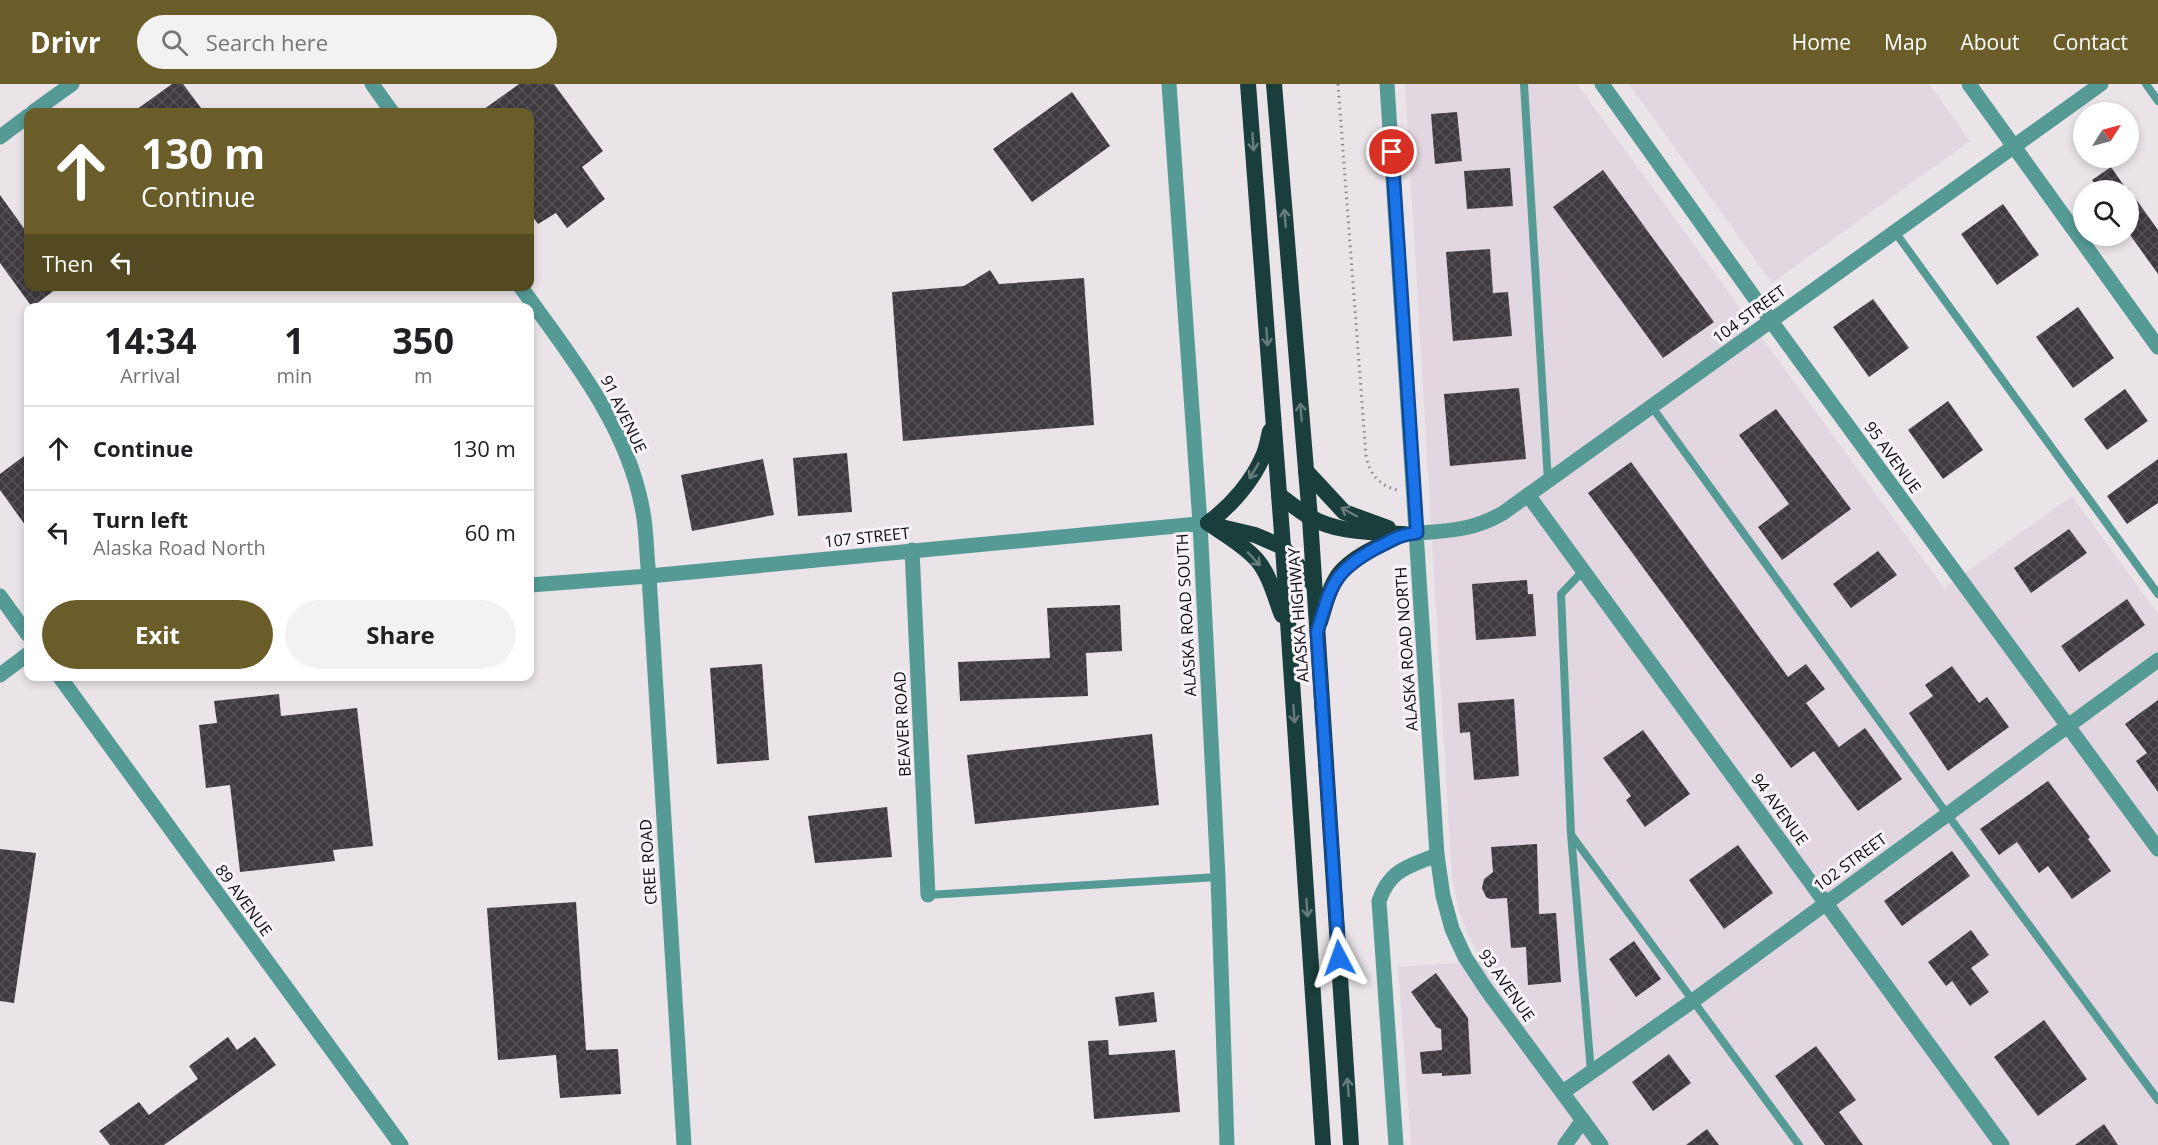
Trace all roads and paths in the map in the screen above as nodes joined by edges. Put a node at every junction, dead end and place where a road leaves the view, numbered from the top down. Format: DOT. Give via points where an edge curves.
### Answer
graph roads {
  1 [pos="72,84"];
  2 [pos="372,84"];
  3 [pos="1168,84"];
  4 [pos="1248,84"];
  5 [pos="1274,84"];
  6 [pos="1338,84"];
  7 [pos="1388,84"];
  8 [pos="1524,84"];
  9 [pos="1602,84"];
  10 [pos="1969,84"];
  11 [pos="2101,84"];
  12 [pos="2146,84"];
  13 [pos="2158,101"];
  14 [pos="39,108"];
  15 [pos="389,108"];
  16 [pos="24,119"];
  17 [pos="0,136"];
  18 [pos="2014,146"];
  19 [pos="1895,232"];
  20 [pos="534,305"];
  21 [pos="1771,321"];
  22 [pos="2158,347"];
  23 [pos="1652,406"];
  24 [pos="1274,416"];
  25 [pos="1306,471"];
  26 [pos="1548,481"];
  27 [pos="1415,494"];
  28 [pos="1279,495"];
  29 [pos="1528,495"];
  30 [pos="1310,518"];
  31 [pos="1204,523"];
  32 [pos="1410,533"];
  33 [pos="1283,547"];
  34 [pos="912,550"];
  35 [pos="1583,571"];
  36 [pos="649,576"];
  37 [pos="1313,584"];
  38 [pos="534,585"];
  39 [pos="2158,594"];
  40 [pos="0,596"];
  41 [pos="24,629"];
  42 [pos="1317,632"];
  43 [pos="1289,634"];
  44 [pos="24,657"];
  45 [pos="2158,660"];
  46 [pos="0,675"];
  47 [pos="63,681"];
  48 [pos="2069,726"];
  49 [pos="1947,814"];
  50 [pos="1571,834"];
  51 [pos="2158,849"];
  52 [pos="1437,855"];
  53 [pos="1218,877"];
  54 [pos="928,895"];
  55 [pos="1825,902"];
  56 [pos="1694,999"];
  57 [pos="1591,1073"];
  58 [pos="1563,1092"];
  59 [pos="2158,1100"];
  60 [pos="1583,1119"];
  61 [pos="401,1145"];
  62 [pos="684,1145"];
  63 [pos="1227,1145"];
  64 [pos="1323,1145"];
  65 [pos="1352,1145"];
  66 [pos="1396,1145"];
  67 [pos="1565,1145"];
  68 [pos="1601,1145"];
  69 [pos="1799,1145"];
  70 [pos="2002,1145"];
  1 -- 14 [label="street"];
  2 -- 15 [label="street"];
  3 -- 31 [label="street, ALASKA ROAD SOUTH"];
  4 -- 24 [label="highway, ALASKA HIGHWAY, one-way"];
  25 -- 5 [label="highway, ALASKA HIGHWAY, one-way"];
  6 -- 27 [label="path" via="1366,456 1369,470 1388,488"];
  7 -- 27 [label="street, ALASKA ROAD NORTH"];
  8 -- 26 [label="lane"];
  9 -- 21 [label="street, 95 AVENUE"];
  10 -- 18 [label="street"];
  11 -- 18 [label="street, 104 STREET"];
  12 -- 13 [label="lane"];
  16 -- 17 [label="street"];
  18 -- 19 [label="street, 104 STREET"];
  18 -- 22 [label="street"];
  19 -- 21 [label="street, 104 STREET"];
  19 -- 39 [label="lane"];
  20 -- 36 [label="street, 91 AVENUE" via="583,373 629,463 642,507"];
  21 -- 23 [label="street, 104 STREET"];
  21 -- 48 [label="street, 95 AVENUE"];
  23 -- 26 [label="street, 104 STREET"];
  23 -- 49 [label="lane"];
  24 -- 28 [label="highway, ALASKA HIGHWAY"];
  24 -- 31 [label="highway, one-way" via="1264,454 1251,477 1224,511"];
  25 -- 30 [label="highway, ALASKA HIGHWAY"];
  32 -- 25 [label="highway, one-way" via="1344,512"];
  26 -- 29 [label="street, 104 STREET"];
  27 -- 32 [label="street, ALASKA ROAD NORTH"];
  28 -- 30 [label="highway"];
  28 -- 33 [label="highway, ALASKA HIGHWAY"];
  29 -- 32 [label="street, 104 STREET" via="1479,525"];
  29 -- 35 [label="street, 94 AVENUE"];
  30 -- 32 [label="highway" via="1353,531"];
  30 -- 37 [label="highway, ALASKA HIGHWAY"];
  31 -- 33 [label="highway" via="1255,535"];
  31 -- 34 [label="street, 107 STREET"];
  31 -- 43 [label="highway, one-way" via="1257,561"];
  31 -- 53 [label="street, ALASKA ROAD SOUTH"];
  32 -- 42 [label="highway" via="1358,558 1340,573 1328,594"];
  32 -- 52 [label="street, ALASKA ROAD NORTH"];
  33 -- 37 [label="highway"];
  33 -- 43 [label="highway, ALASKA HIGHWAY"];
  34 -- 36 [label="street, 107 STREET"];
  34 -- 54 [label="street, BEAVER ROAD"];
  35 -- 50 [label="lane" via="1561,594"];
  35 -- 55 [label="street, 94 AVENUE"];
  36 -- 38 [label="street, 107 STREET"];
  36 -- 62 [label="street, CREE ROAD"];
  37 -- 42 [label="highway, ALASKA HIGHWAY"];
  40 -- 41 [label="street"];
  65 -- 42 [label="highway, ALASKA HIGHWAY, one-way"];
  43 -- 64 [label="highway, ALASKA HIGHWAY, one-way"];
  44 -- 46 [label="street"];
  45 -- 48 [label="street, 102 STREET"];
  47 -- 61 [label="street, 89 AVENUE"];
  48 -- 49 [label="street, 102 STREET"];
  48 -- 51 [label="street, 95 AVENUE"];
  49 -- 55 [label="street, 102 STREET"];
  49 -- 59 [label="lane"];
  50 -- 56 [label="lane"];
  50 -- 57 [label="lane"];
  52 -- 58 [label="street, 93 AVENUE" via="1452,929 1465,957"];
  52 -- 66 [label="street" via="1394,875 1384,886 1379,901"];
  53 -- 54 [label="lane"];
  53 -- 63 [label="street, ALASKA ROAD SOUTH"];
  55 -- 56 [label="street, 102 STREET"];
  55 -- 70 [label="street, 94 AVENUE"];
  56 -- 57 [label="street, 102 STREET"];
  56 -- 69 [label="lane"];
  57 -- 58 [label="street, 102 STREET"];
  58 -- 60 [label="street, 93 AVENUE"];
  60 -- 67 [label="street"];
  60 -- 68 [label="street, 93 AVENUE"];
}
